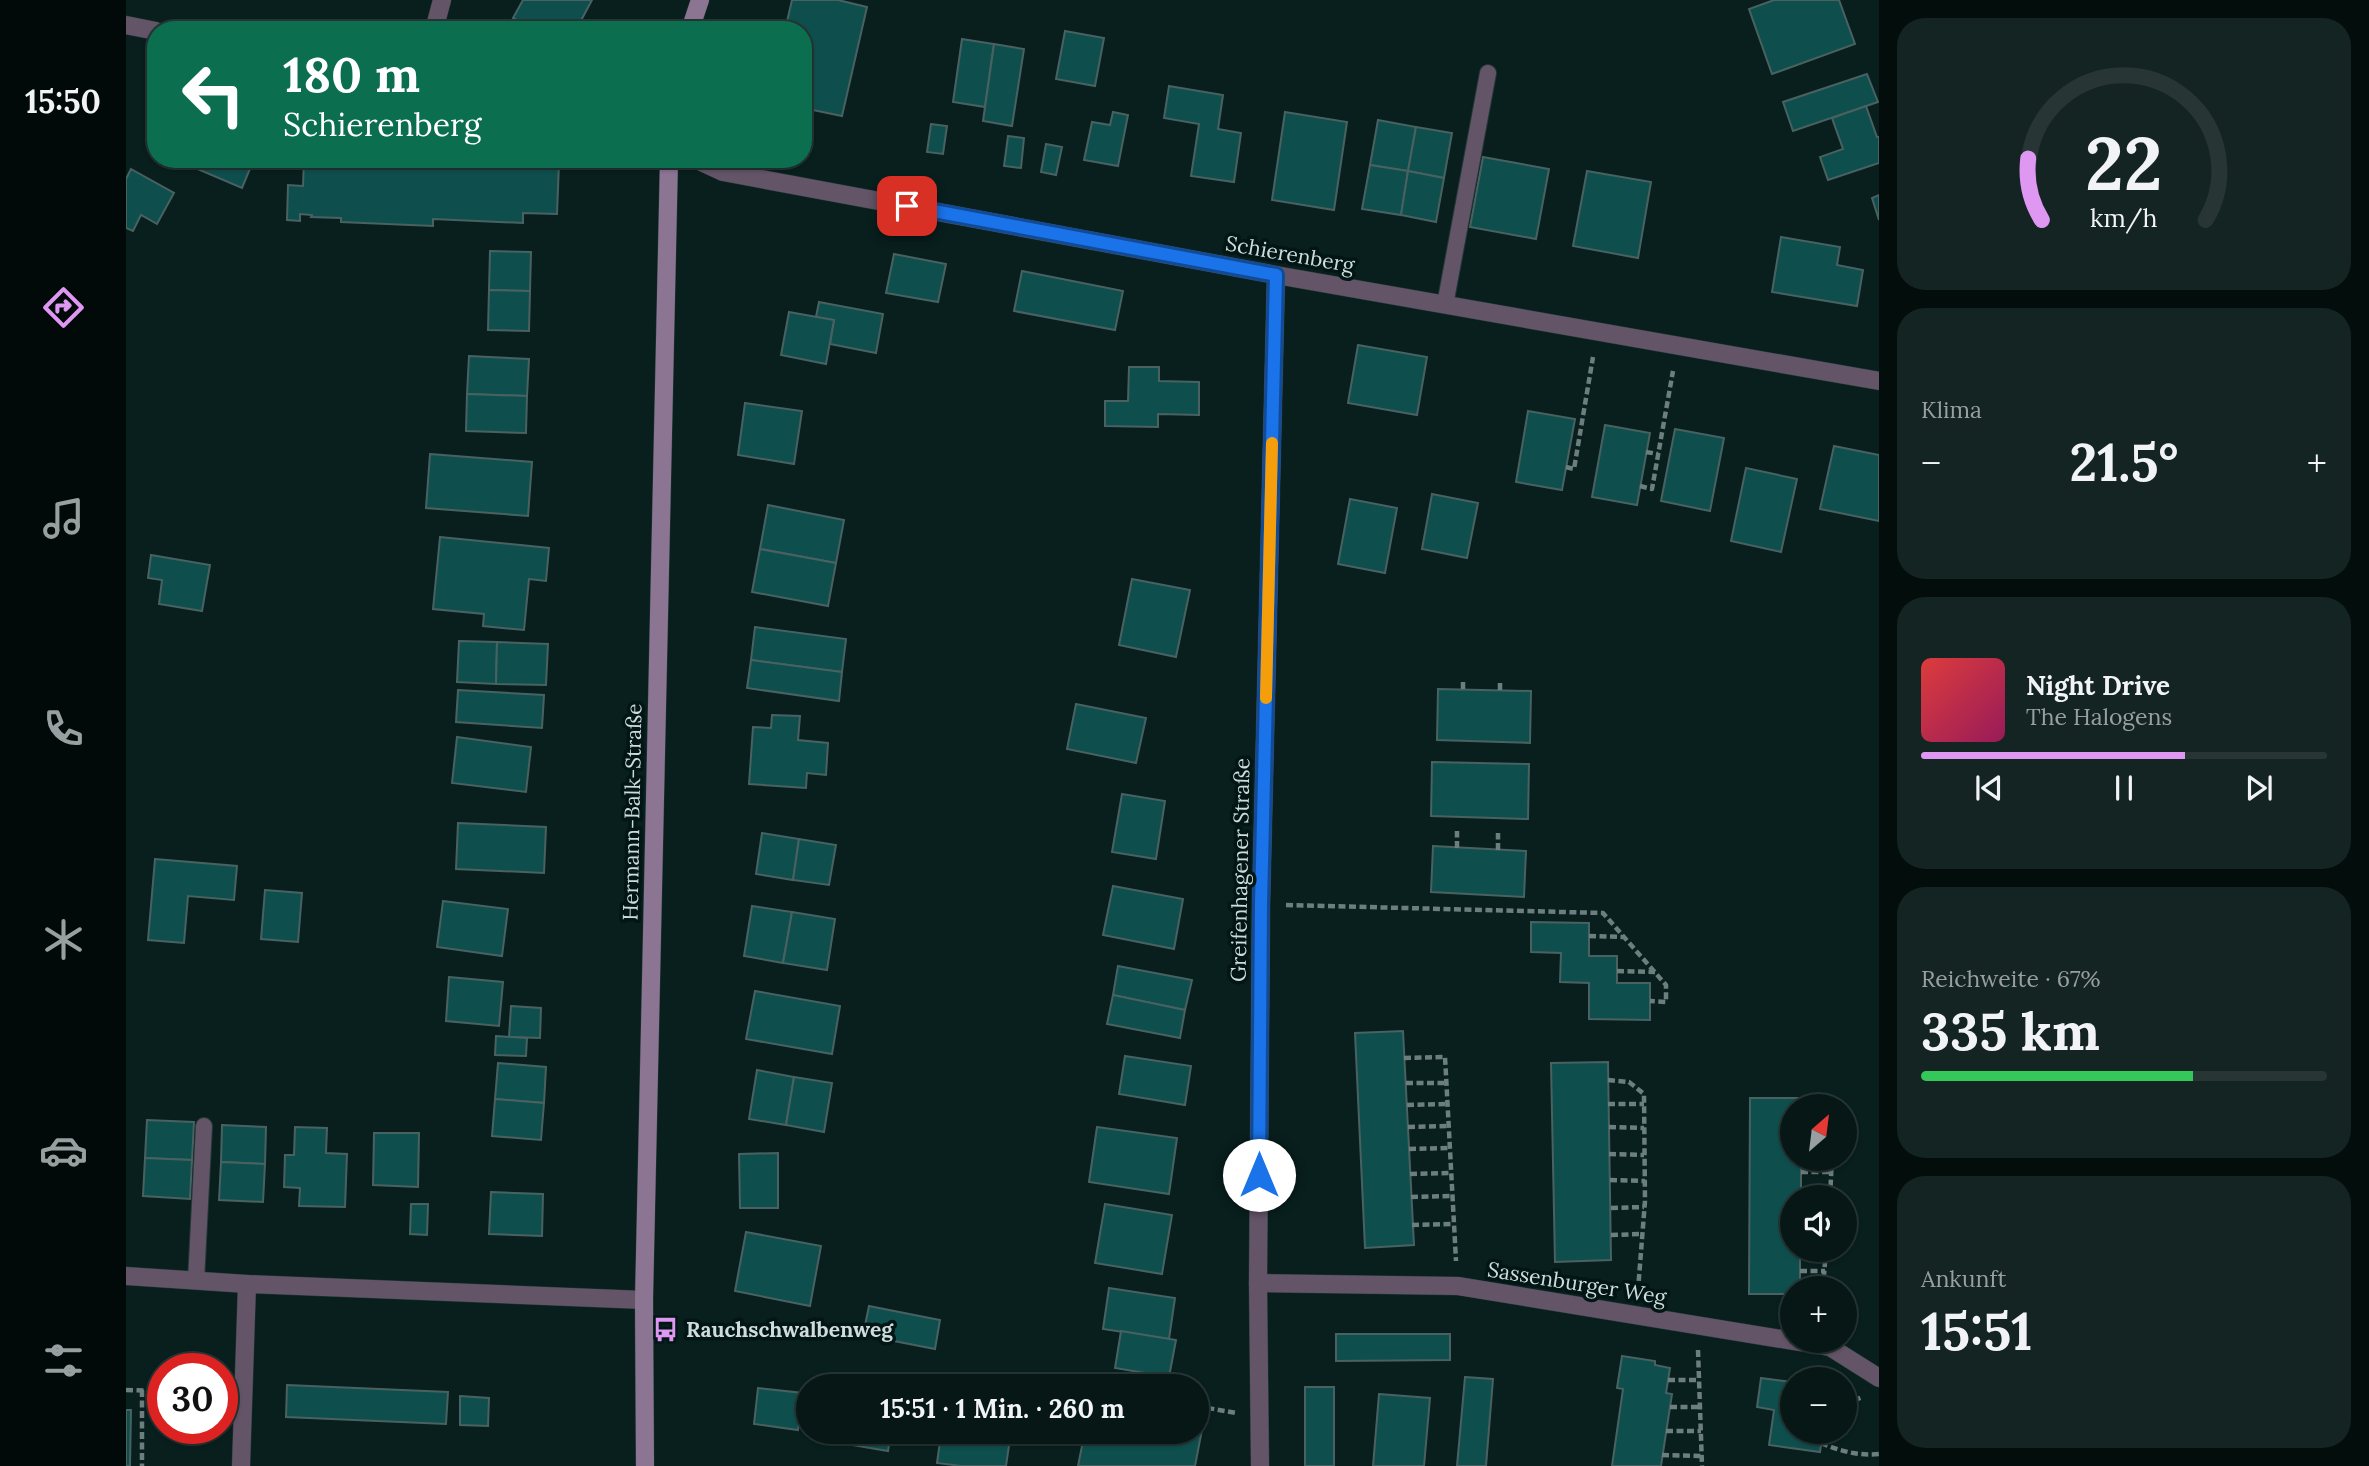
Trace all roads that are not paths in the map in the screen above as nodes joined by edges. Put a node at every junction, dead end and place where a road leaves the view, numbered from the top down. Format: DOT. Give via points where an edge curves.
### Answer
graph roads {
  1 [pos="442,0"];
  2 [pos="700,0"];
  3 [pos="436,21"];
  4 [pos="693,21"];
  5 [pos="126,25"];
  6 [pos="147,29"];
  7 [pos="1488,73"];
  8 [pos="669,168"];
  9 [pos="714,168"];
  10 [pos="1276,275"];
  11 [pos="1445,305"];
  12 [pos="1879,381"];
  13 [pos="204,1126"];
  14 [pos="126,1276"];
  15 [pos="196,1281"];
  16 [pos="1258,1283"];
  17 [pos="247,1284"];
  18 [pos="644,1300"];
  19 [pos="1879,1378"];
  20 [pos="241,1466"];
  21 [pos="645,1466"];
  22 [pos="1260,1466"];
  1 -- 3 [label="street"];
  2 -- 4 [label="street"];
  5 -- 6 [label="street"];
  7 -- 11 [label="lane"];
  8 -- 18 [label="street, Hermann-Balk-Straße"];
  9 -- 10 [label="street, Schierenberg"];
  10 -- 11 [label="street, Schierenberg"];
  10 -- 16 [label="street, Greifenhagener Straße" via="1261,904"];
  11 -- 12 [label="street, Schierenberg"];
  13 -- 15 [label="lane"];
  14 -- 15 [label="street"];
  15 -- 17 [label="street"];
  16 -- 19 [label="street, Sassenburger Weg" via="1458,1286 1830,1347"];
  16 -- 22 [label="street, Greifenhagener Straße"];
  17 -- 18 [label="street"];
  17 -- 20 [label="street"];
  18 -- 21 [label="street, Hermann-Balk-Straße"];
}
